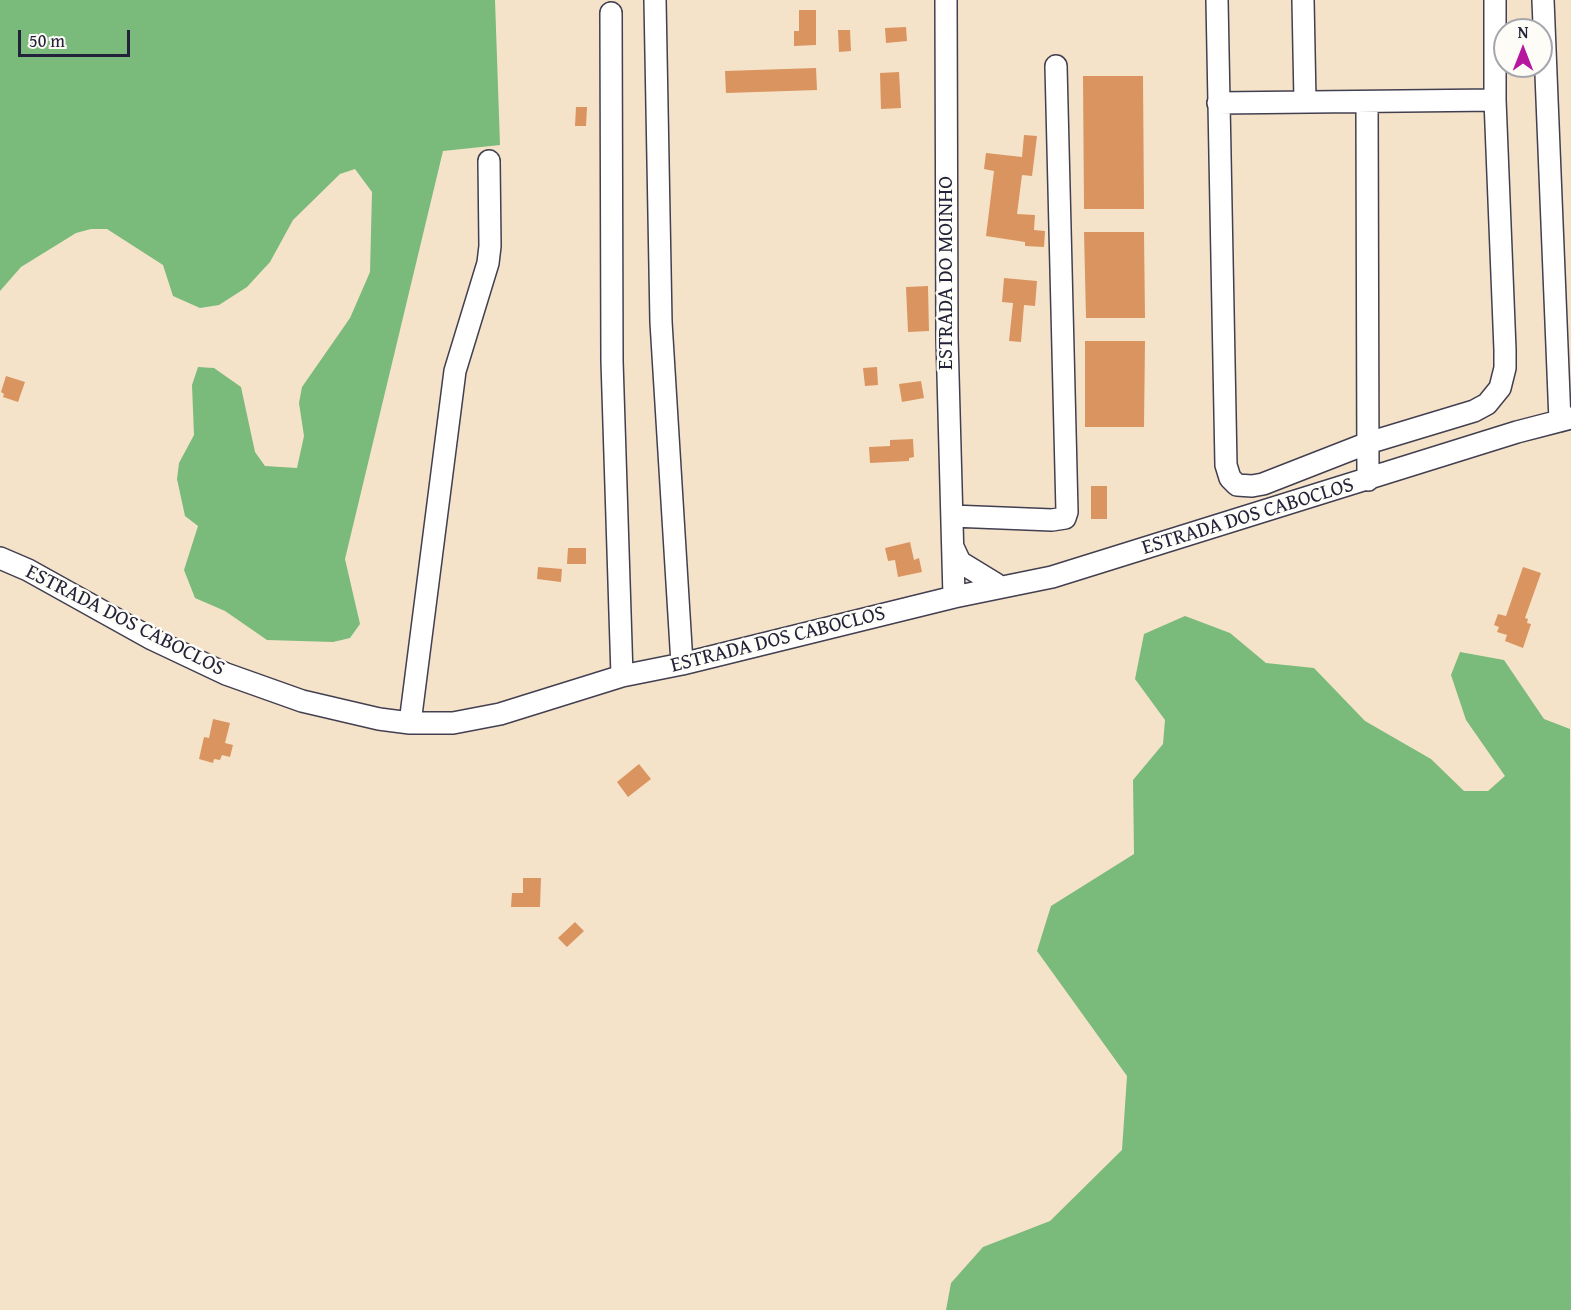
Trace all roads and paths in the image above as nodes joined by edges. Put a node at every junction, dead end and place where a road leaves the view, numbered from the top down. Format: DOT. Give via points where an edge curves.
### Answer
graph roads {
  1 [pos="655,0"];
  2 [pos="946,0"];
  3 [pos="1216,0"];
  4 [pos="1303,0"];
  5 [pos="1495,0"];
  6 [pos="1543,0"];
  7 [pos="611,13"];
  8 [pos="1056,66"];
  9 [pos="1495,100"];
  10 [pos="1305,101"];
  11 [pos="1367,102"];
  12 [pos="1218,103"];
  13 [pos="489,161"];
  14 [pos="1565,419"];
  15 [pos="1368,443"];
  16 [pos="1368,480"];
  17 [pos="952,516"];
  18 [pos="953,547"];
  19 [pos="0,558"];
  20 [pos="997,588"];
  21 [pos="954,597"];
  22 [pos="682,664"];
  23 [pos="622,676"];
  24 [pos="410,723"];
  1 -- 22 [label="street" via="661,322"];
  2 -- 17 [label="street, ESTRADA DO MOINHO" via="946,338"];
  3 -- 12 [label="street"];
  4 -- 10 [label="street"];
  5 -- 9 [label="street"];
  6 -- 14 [label="street"];
  7 -- 23 [label="street" via="612,361"];
  8 -- 17 [label="street" via="1067,512 1065,518 1052,520"];
  9 -- 11 [label="street"];
  9 -- 15 [label="street" via="1505,350 1500,388 1487,404 1474,411"];
  10 -- 11 [label="street"];
  10 -- 12 [label="street"];
  11 -- 15 [label="street"];
  12 -- 15 [label="street" via="1226,465 1230,478 1237,484 1263,484"];
  13 -- 24 [label="street" via="488,263 455,371"];
  14 -- 16 [label="street, ESTRADA DOS CABOCLOS"];
  15 -- 16 [label="street"];
  16 -- 20 [label="street, ESTRADA DOS CABOCLOS" via="1052,577"];
  17 -- 18 [label="street, ESTRADA DO MOINHO"];
  18 -- 20 [label="street" via="960,562"];
  18 -- 21 [label="street, ESTRADA DO MOINHO"];
  19 -- 24 [label="street, ESTRADA DOS CABOCLOS" via="226,674 302,701"];
  20 -- 21 [label="street, ESTRADA DOS CABOCLOS"];
  21 -- 22 [label="street, ESTRADA DOS CABOCLOS"];
  22 -- 23 [label="street, ESTRADA DOS CABOCLOS"];
  23 -- 24 [label="street, ESTRADA DOS CABOCLOS" via="500,714 453,723"];
}
